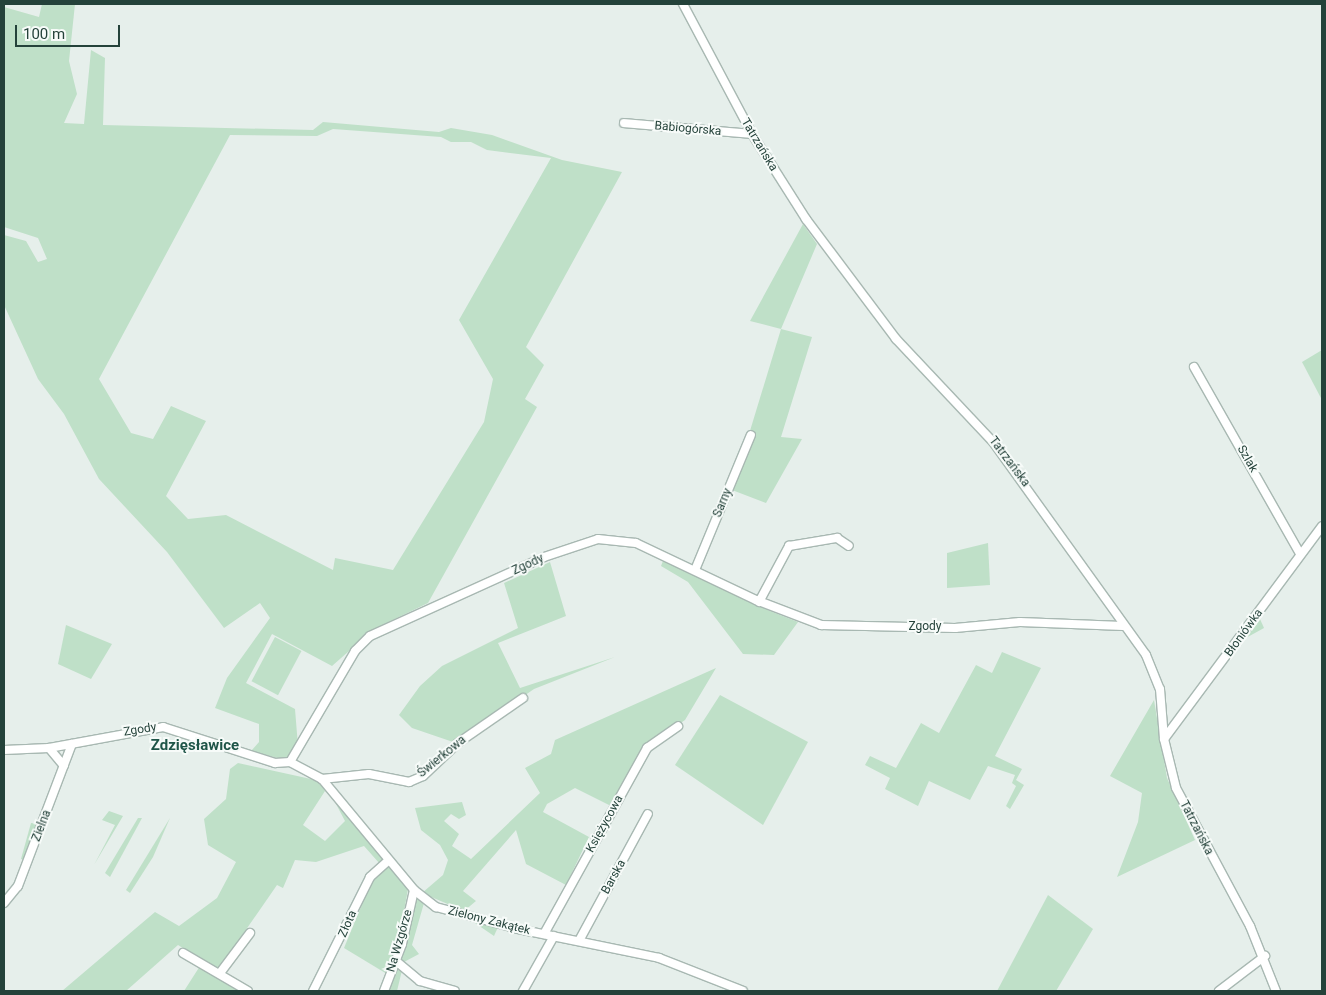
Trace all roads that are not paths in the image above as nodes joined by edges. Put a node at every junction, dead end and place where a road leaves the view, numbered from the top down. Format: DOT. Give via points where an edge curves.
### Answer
graph roads {
  1 [pos="683,4"];
  2 [pos="624,123"];
  3 [pos="752,134"];
  4 [pos="1194,367"];
  5 [pos="751,435"];
  6 [pos="1322,526"];
  7 [pos="849,546"];
  8 [pos="1299,552"];
  9 [pos="695,570"];
  10 [pos="759,602"];
  11 [pos="1123,626"];
  12 [pos="523,698"];
  13 [pos="678,726"];
  14 [pos="1164,739"];
  15 [pos="72,744"];
  16 [pos="49,748"];
  17 [pos="4,750"];
  18 [pos="290,762"];
  19 [pos="64,766"];
  20 [pos="322,779"];
  21 [pos="648,814"];
  22 [pos="388,861"];
  23 [pos="414,890"];
  24 [pos="4,903"];
  25 [pos="250,933"];
  26 [pos="544,934"];
  27 [pos="554,936"];
  28 [pos="580,939"];
  29 [pos="183,953"];
  30 [pos="1264,956"];
  31 [pos="396,961"];
  32 [pos="220,973"];
  33 [pos="248,991"];
  34 [pos="314,991"];
  35 [pos="384,991"];
  36 [pos="455,991"];
  37 [pos="523,991"];
  38 [pos="743,991"];
  39 [pos="1219,991"];
  40 [pos="1276,991"];
  1 -- 3 [label="street, Tatrzańska"];
  2 -- 3 [label="street, Babiogórska"];
  3 -- 11 [label="street, Tatrzańska" via="882,321 993,442"];
  4 -- 8 [label="street, Szlak"];
  5 -- 9 [label="street, Sarny"];
  6 -- 8 [label="street, Błoniówka"];
  7 -- 10 [label="street" via="837,538 789,546"];
  8 -- 14 [label="street, Błoniówka" via="1236,647"];
  9 -- 10 [label="street, Zgody"];
  9 -- 18 [label="street, Zgody" via="636,543 598,539 394,623 354,651"];
  10 -- 11 [label="street, Zgody" via="821,625"];
  11 -- 14 [label="street, Tatrzańska" via="1157,677"];
  12 -- 20 [label="street, Świerkowa" via="409,782 369,774"];
  13 -- 26 [label="street, Księżycowa" via="647,748"];
  14 -- 30 [label="street, Tatrzańska" via="1186,813"];
  15 -- 16 [label="street, Zgody"];
  15 -- 18 [label="street, Zgody" via="163,727 275,763"];
  15 -- 19 [label="street, Zielna"];
  16 -- 17 [label="street, Zgody"];
  16 -- 19 [label="street"];
  18 -- 20 [label="street, Zielony Zakątek"];
  19 -- 24 [label="street, Zielna" via="18,886"];
  20 -- 22 [label="street, Zielony Zakątek"];
  21 -- 28 [label="street, Barska"];
  22 -- 23 [label="street, Zielony Zakątek"];
  22 -- 34 [label="street, Złota" via="370,877"];
  23 -- 26 [label="street, Zielony Zakątek" via="451,913"];
  23 -- 31 [label="street, Na Wzgórze"];
  25 -- 32 [label="street"];
  26 -- 27 [label="street, Zielony Zakątek"];
  27 -- 28 [label="street, Zielony Zakątek"];
  27 -- 37 [label="street"];
  28 -- 38 [label="street, Zielony Zakątek" via="659,958"];
  29 -- 32 [label="street"];
  30 -- 39 [label="street"];
  30 -- 40 [label="street, Tatrzańska"];
  31 -- 35 [label="street, Na Wzgórze"];
  31 -- 36 [label="street" via="420,981"];
  32 -- 33 [label="street"];
}
